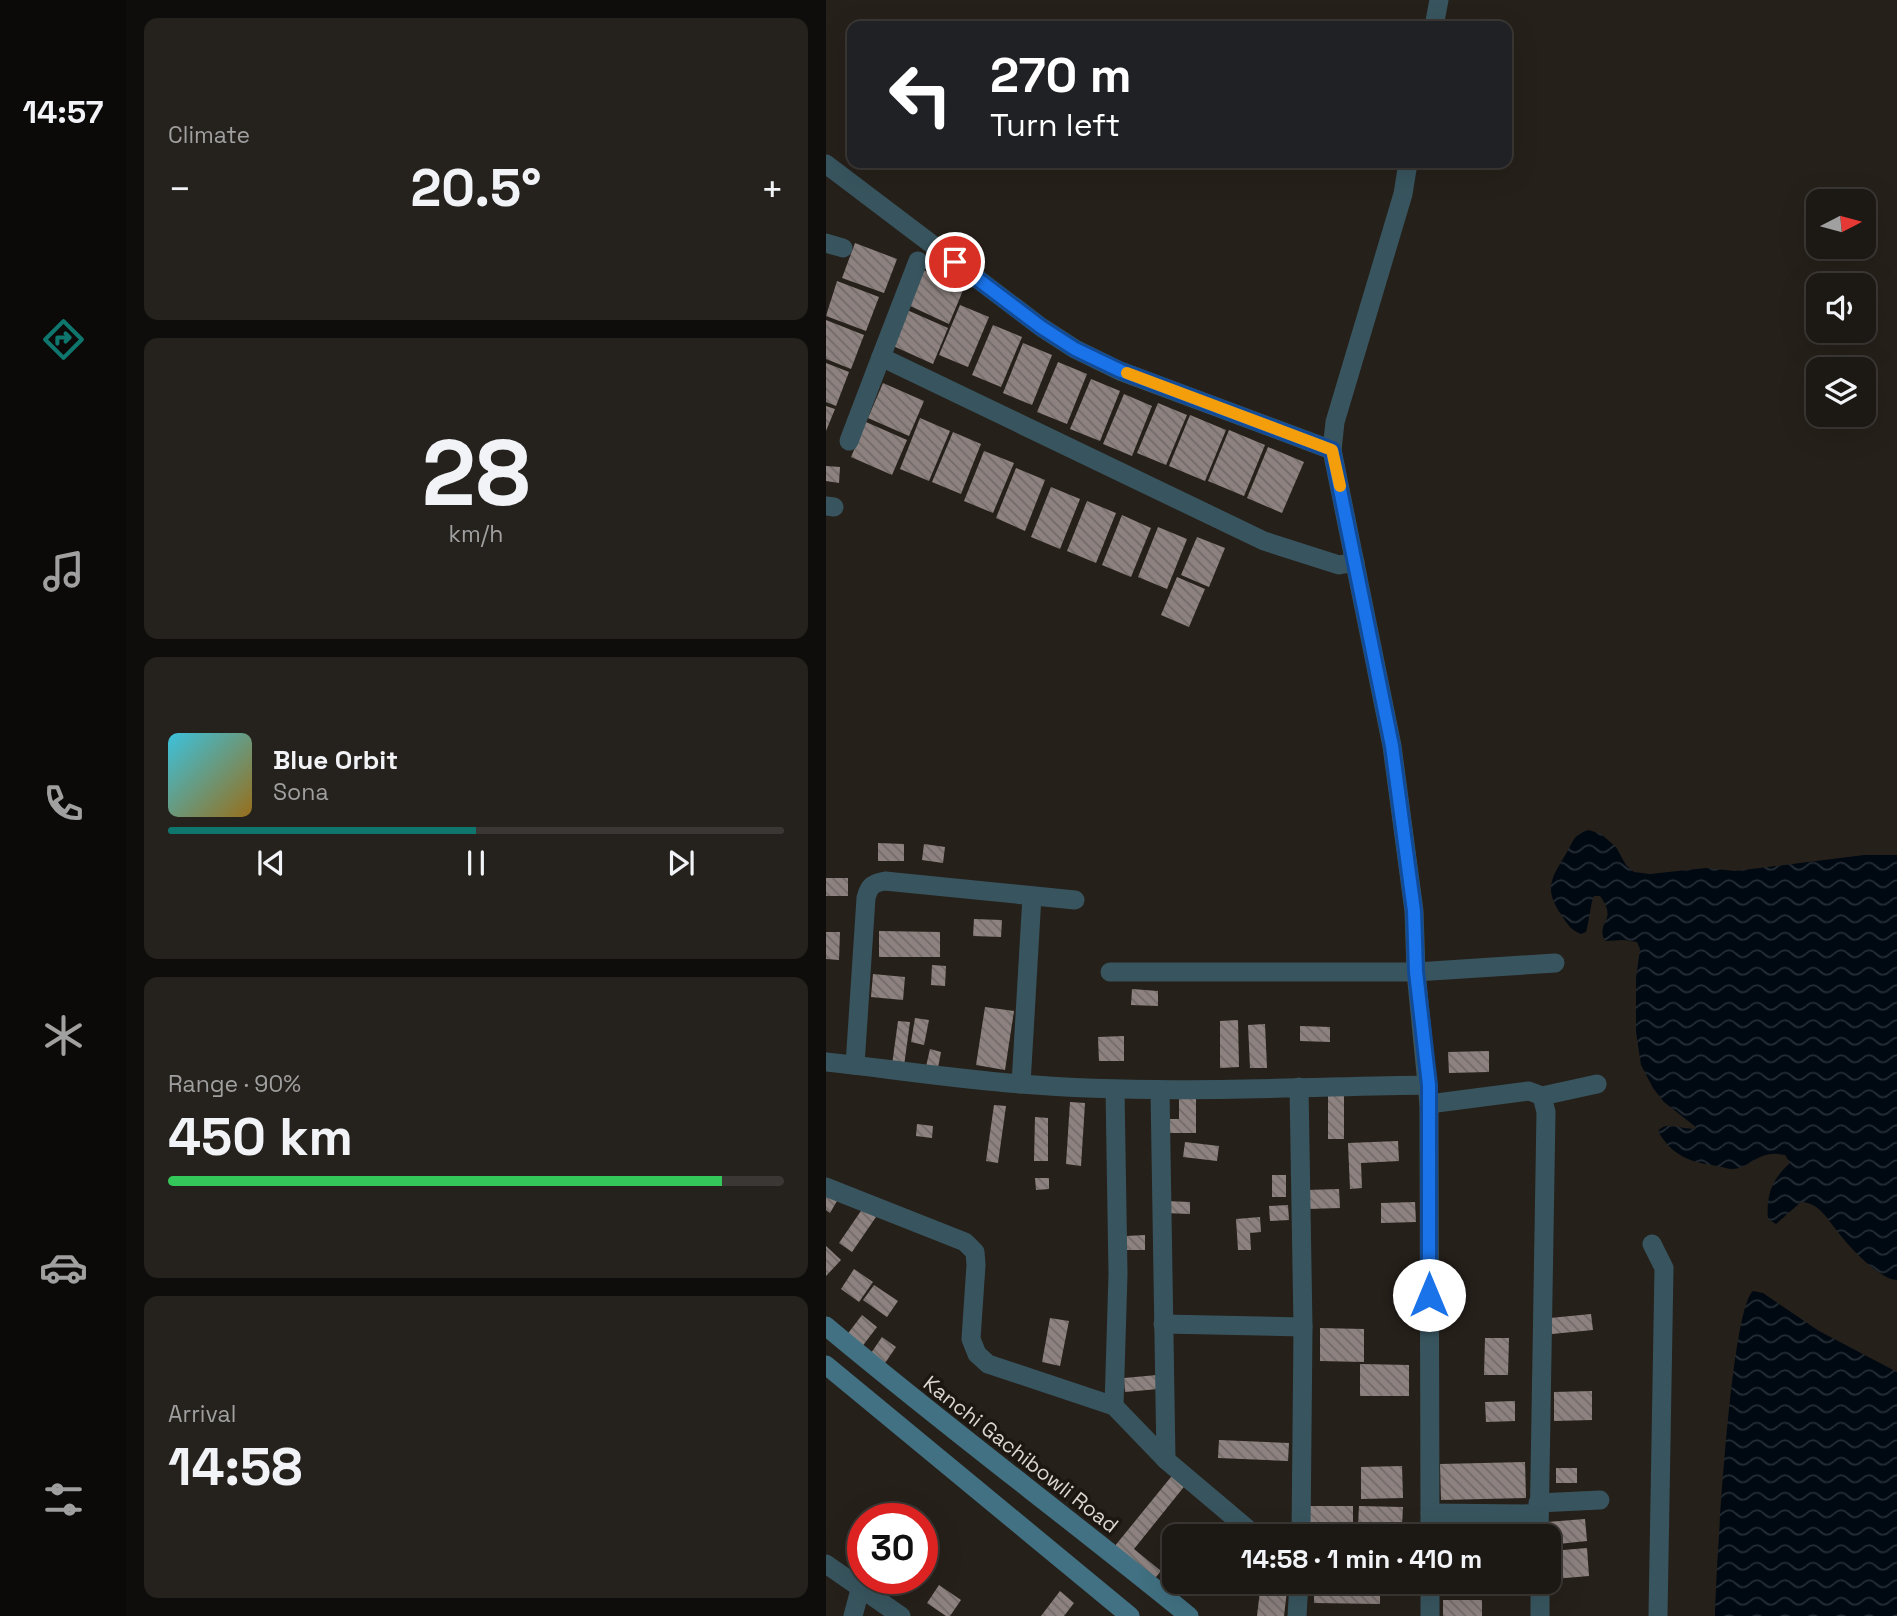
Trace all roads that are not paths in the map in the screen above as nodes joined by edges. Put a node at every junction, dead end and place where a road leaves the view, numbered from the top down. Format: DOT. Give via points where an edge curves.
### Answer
graph roads {
  1 [pos="1439,0"];
  2 [pos="1435,21"];
  3 [pos="826,164"];
  4 [pos="1407,168"];
  5 [pos="918,261"];
  6 [pos="881,357"];
  7 [pos="849,441"];
  8 [pos="1332,450"];
  9 [pos="1355,562"];
  10 [pos="1032,896"];
  11 [pos="1075,900"];
  12 [pos="1555,962"];
  13 [pos="1110,972"];
  14 [pos="1416,972"];
  15 [pos="826,1062"];
  16 [pos="855,1065"];
  17 [pos="1021,1084"];
  18 [pos="1597,1084"];
  19 [pos="1300,1087"];
  20 [pos="1115,1088"];
  21 [pos="1160,1090"];
  22 [pos="1429,1094"];
  23 [pos="1542,1096"];
  24 [pos="826,1187"];
  25 [pos="1652,1244"];
  26 [pos="1163,1324"];
  27 [pos="826,1326"];
  28 [pos="1303,1326"];
  29 [pos="826,1365"];
  30 [pos="1114,1406"];
  31 [pos="1166,1460"];
  32 [pos="1600,1500"];
  33 [pos="1538,1509"];
  34 [pos="1430,1513"];
  35 [pos="1242,1524"];
  36 [pos="1301,1524"];
  37 [pos="1430,1524"];
  38 [pos="1539,1524"];
  39 [pos="826,1564"];
  40 [pos="847,1577"];
  41 [pos="859,1594"];
  42 [pos="872,1594"];
  43 [pos="1298,1594"];
  44 [pos="1430,1594"];
  45 [pos="1540,1594"];
  46 [pos="853,1616"];
  47 [pos="901,1616"];
  48 [pos="1130,1616"];
  49 [pos="1189,1616"];
  50 [pos="1297,1616"];
  51 [pos="1430,1616"];
  52 [pos="1540,1616"];
  53 [pos="1658,1616"];
  1 -- 2 [label="street"];
  3 -- 8 [label="street" via="1075,349 1121,371"];
  4 -- 8 [label="street" via="1335,422"];
  5 -- 6 [label="street"];
  6 -- 7 [label="street"];
  6 -- 9 [label="street" via="1264,541 1339,565"];
  8 -- 9 [label="street"];
  9 -- 14 [label="street" via="1392,746 1414,911"];
  10 -- 11 [label="street"];
  10 -- 16 [label="street" via="885,881 869,888"];
  10 -- 17 [label="street"];
  12 -- 14 [label="street"];
  13 -- 14 [label="street"];
  14 -- 22 [label="street"];
  15 -- 16 [label="street"];
  16 -- 17 [label="street"];
  17 -- 20 [label="street"];
  18 -- 23 [label="street"];
  19 -- 21 [label="street"];
  19 -- 22 [label="street"];
  19 -- 28 [label="street"];
  20 -- 21 [label="street"];
  20 -- 30 [label="street" via="1118,1274"];
  21 -- 26 [label="street"];
  22 -- 23 [label="street" via="1529,1091"];
  22 -- 34 [label="street"];
  23 -- 33 [label="street" via="1546,1112"];
  24 -- 30 [label="street" via="965,1242 975,1252 971,1339 976,1354 988,1364"];
  25 -- 53 [label="street" via="1664,1268"];
  26 -- 28 [label="street"];
  26 -- 31 [label="street"];
  27 -- 49 [label="main road, Kanchi Gachibowli Road"];
  28 -- 36 [label="street"];
  29 -- 48 [label="main road"];
  30 -- 31 [label="street"];
  31 -- 35 [label="street"];
  32 -- 33 [label="street"];
  33 -- 34 [label="street"];
  33 -- 38 [label="street"];
  34 -- 37 [label="street"];
  39 -- 40 [label="street"];
  41 -- 46 [label="street"];
  42 -- 47 [label="street"];
  43 -- 50 [label="street"];
  44 -- 51 [label="street"];
  45 -- 52 [label="street"];
}
